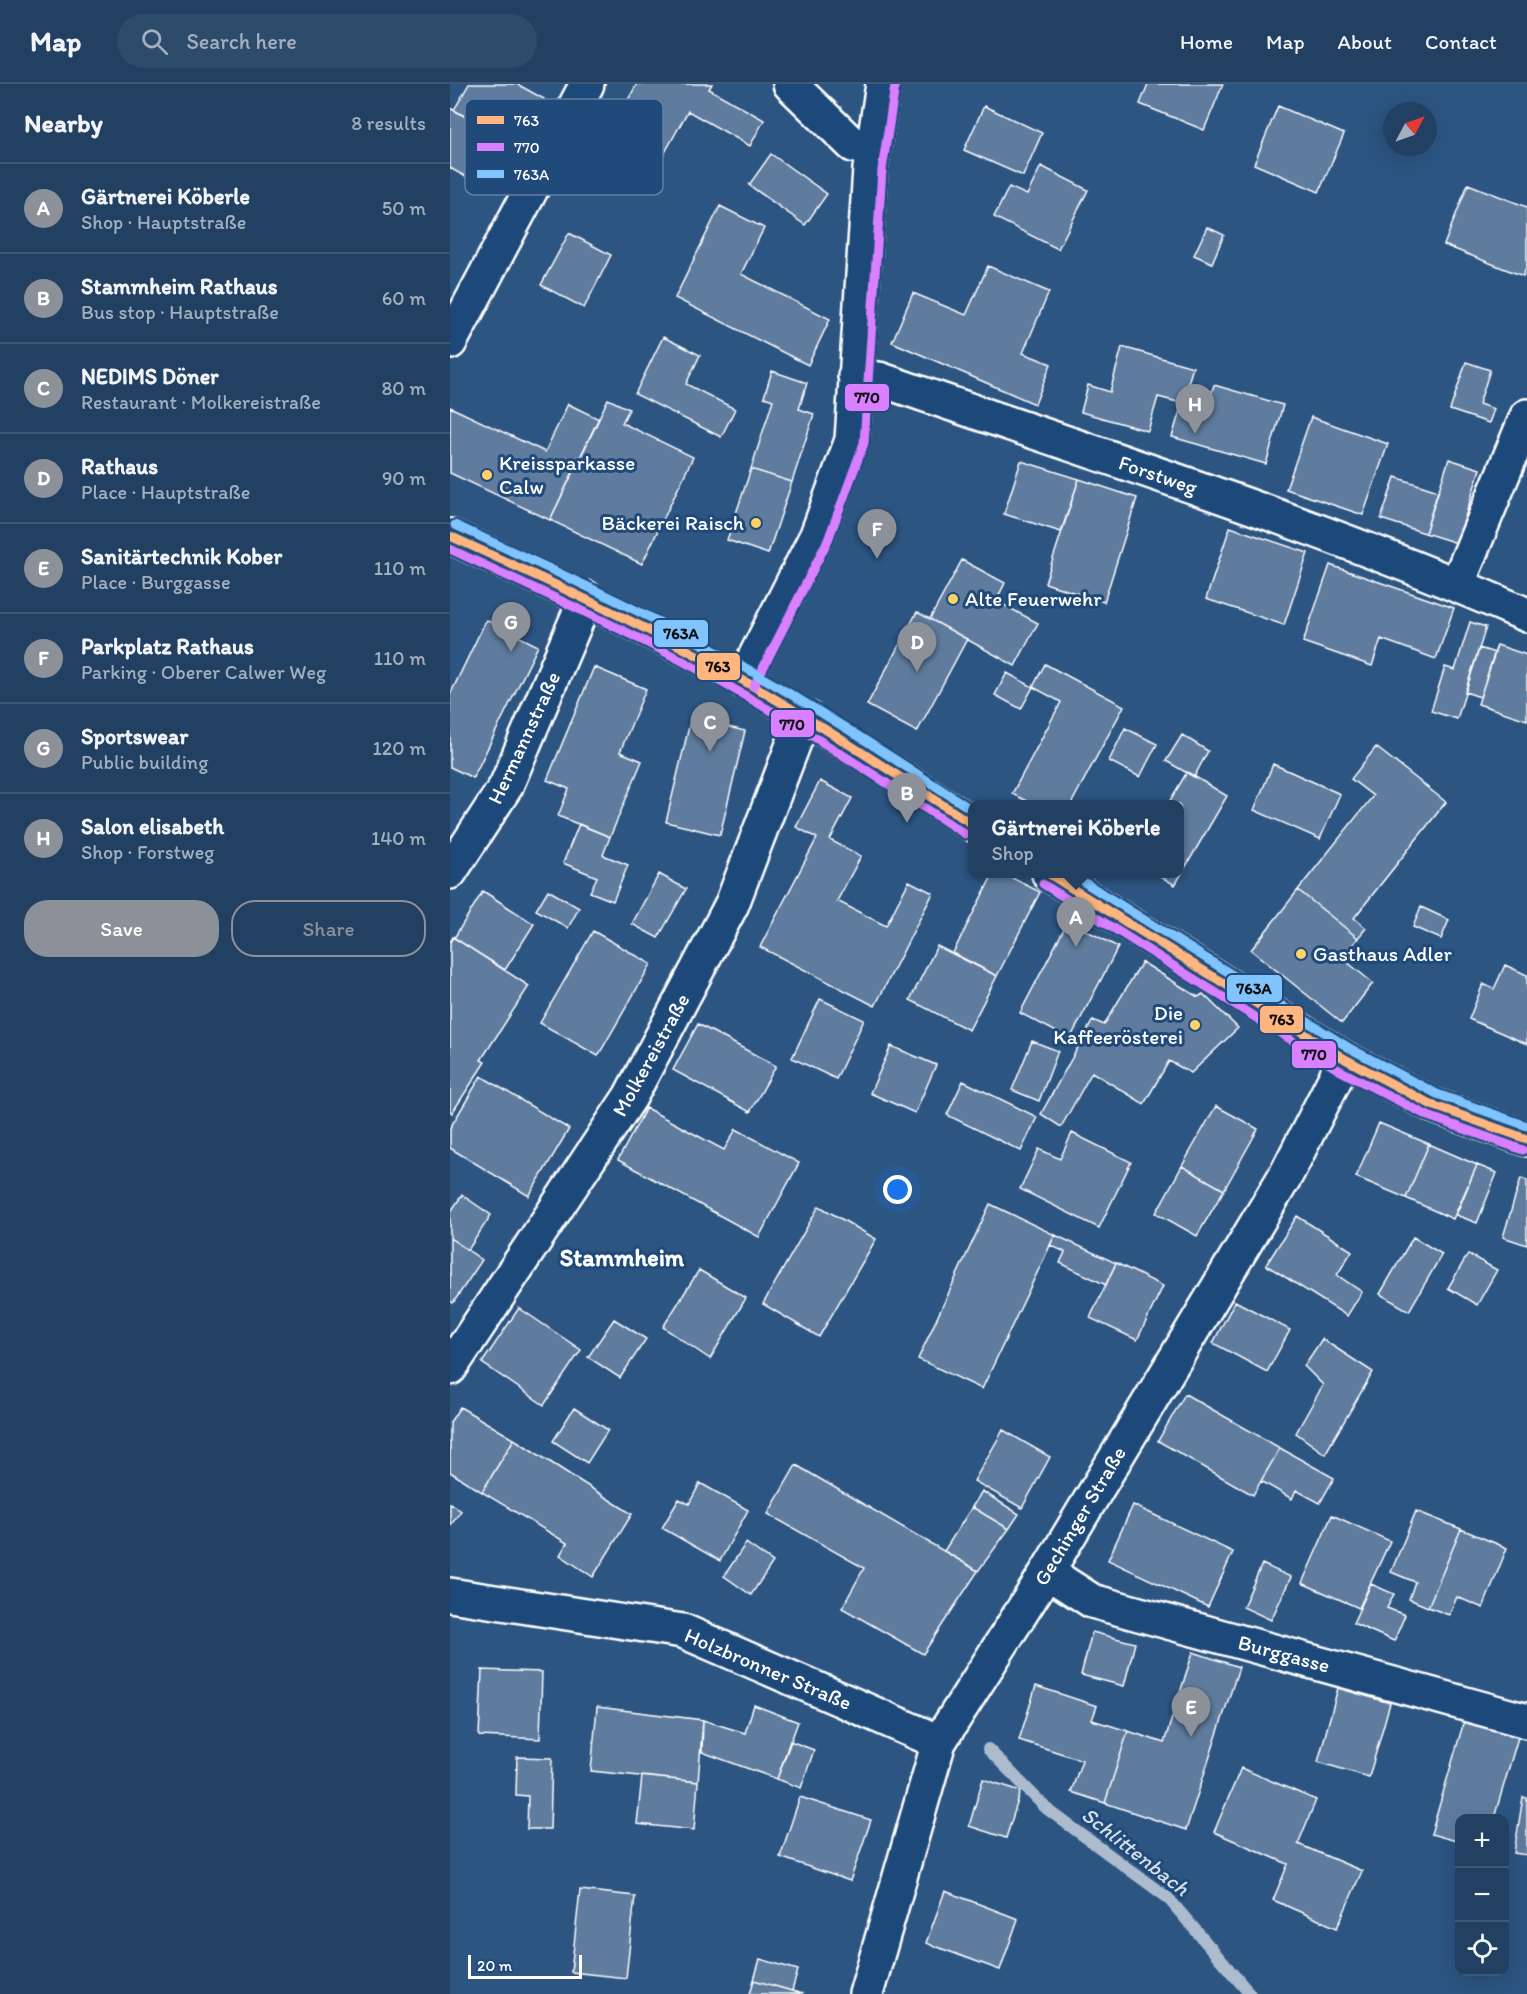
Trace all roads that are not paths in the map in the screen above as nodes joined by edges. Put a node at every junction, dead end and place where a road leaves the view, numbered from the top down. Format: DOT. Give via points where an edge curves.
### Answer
graph roads {
  1 [pos="587,84"];
  2 [pos="790,84"];
  3 [pos="883,84"];
  4 [pos="579,99"];
  5 [pos="871,150"];
  6 [pos="528,195"];
  7 [pos="450,342"];
  8 [pos="855,376"];
  9 [pos="1527,416"];
  10 [pos="450,536"];
  11 [pos="1458,585"];
  12 [pos="586,598"];
  13 [pos="1527,615"];
  14 [pos="743,681"];
  15 [pos="808,718"];
  16 [pos="968,821"];
  17 [pos="450,872"];
  18 [pos="1057,878"];
  19 [pos="1345,1059"];
  20 [pos="1527,1139"];
  21 [pos="450,1368"];
  22 [pos="1047,1572"];
  23 [pos="450,1595"];
  24 [pos="1527,1721"];
  25 [pos="939,1742"];
  26 [pos="866,1994"];
  1 -- 4 [label="street"];
  2 -- 5 [label="street" via="853,145"];
  3 -- 5 [label="street"];
  5 -- 8 [label="street"];
  6 -- 7 [label="street"];
  8 -- 11 [label="street, Forstweg" via="879,379 1289,521"];
  8 -- 14 [label="street" via="852,440 817,535"];
  9 -- 11 [label="street"];
  10 -- 12 [label="street"];
  11 -- 13 [label="street, Forstweg"];
  12 -- 14 [label="street"];
  12 -- 17 [label="street, Hermannstraße" via="506,786"];
  14 -- 15 [label="street"];
  15 -- 16 [label="street"];
  15 -- 21 [label="street, Molkereistraße" via="795,737 732,904 630,1097"];
  18 -- 19 [label="street"];
  19 -- 20 [label="street" via="1432,1105"];
  19 -- 22 [label="street, Gechinger Straße" via="1287,1173"];
  22 -- 24 [label="street, Burggasse" via="1092,1601"];
  22 -- 25 [label="street, Gechinger Straße"];
  23 -- 25 [label="street, Holzbronner Straße" via="683,1631"];
  25 -- 26 [label="street, Gechinger Straße"];
}
